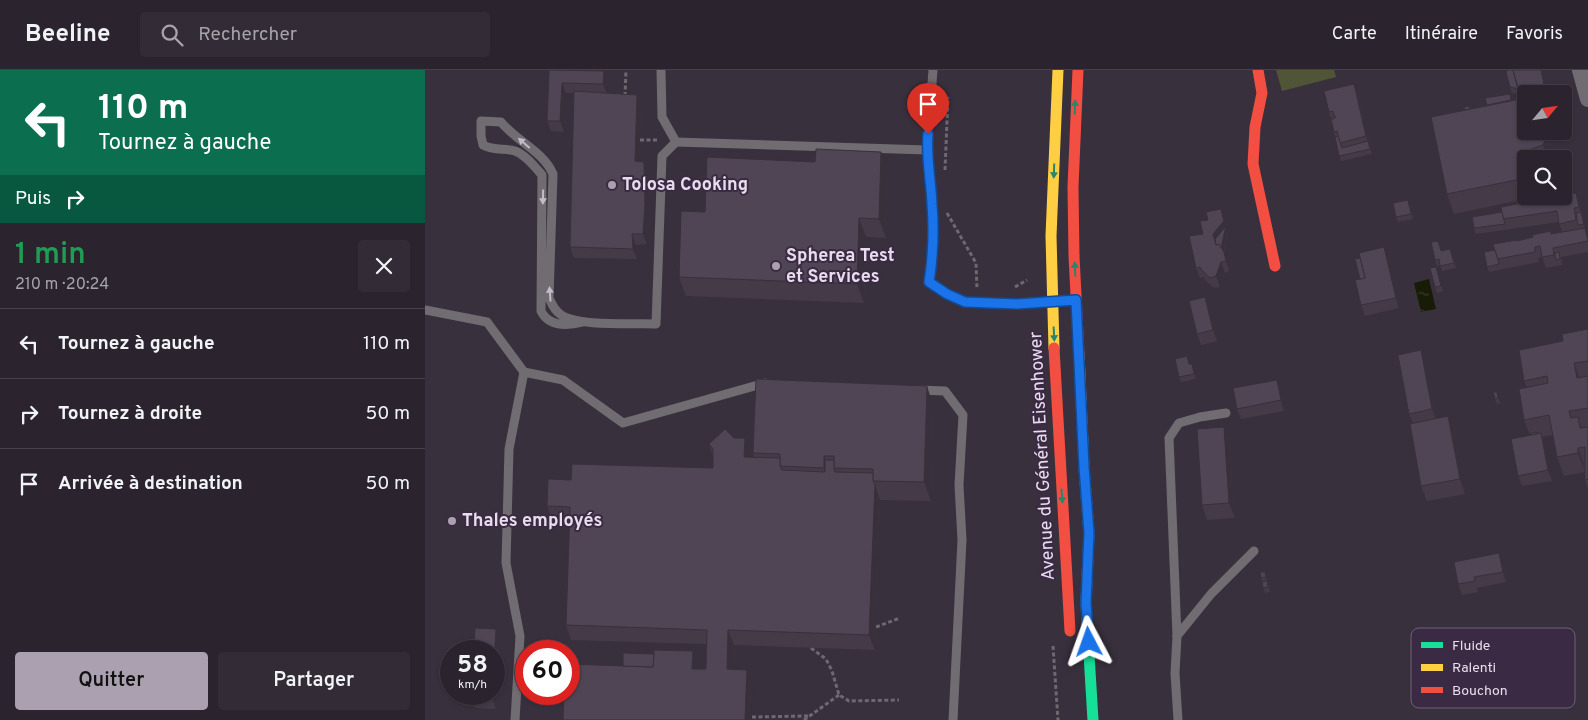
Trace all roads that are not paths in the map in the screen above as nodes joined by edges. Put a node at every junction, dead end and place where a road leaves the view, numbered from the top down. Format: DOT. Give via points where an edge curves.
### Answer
graph roads {
  1 [pos="661,70"];
  2 [pos="933,70"];
  3 [pos="1058,70"];
  4 [pos="1078,70"];
  5 [pos="1258,70"];
  6 [pos="1580,70"];
  7 [pos="1588,99"];
  8 [pos="676,142"];
  9 [pos="927,150"];
  10 [pos="1275,266"];
  11 [pos="1064,301"];
  12 [pos="425,310"];
  13 [pos="583,322"];
  14 [pos="524,372"];
  15 [pos="778,383"];
  16 [pos="905,389"];
  17 [pos="1227,413"];
  18 [pos="1254,550"];
  19 [pos="1177,636"];
  20 [pos="1071,643"];
  21 [pos="515,720"];
  22 [pos="953,720"];
  23 [pos="1093,720"];
  24 [pos="1178,720"];
  1 -- 8 [label="lane" via="662,117"];
  2 -- 9 [label="lane"];
  3 -- 11 [label="main road, Avenue du Général Eisenhower, one-way" via="1052,249"];
  11 -- 4 [label="main road, Avenue du Général Eisenhower, one-way"];
  5 -- 10 [label="main road" via="1262,93 1255,128 1253,164"];
  6 -- 7 [label="street"];
  8 -- 9 [label="lane"];
  8 -- 13 [label="lane" via="662,156 656,324"];
  9 -- 11 [label="lane" via="933,262 929,282 965,302 1022,304"];
  11 -- 20 [label="main road, Avenue du Général Eisenhower, one-way" via="1059,450"];
  11 -- 23 [label="main road, Avenue du Général Eisenhower" via="1089,533 1086,603"];
  12 -- 14 [label="lane" via="487,322"];
  13 -- 13 [label="lane, one-way" via="559,314 549,298 553,197 553,174 549,165 501,122 481,121 483,145 495,150 515,151 527,158 542,175 541,311 544,317 558,324"];
  14 -- 15 [label="lane" via="563,380 623,423 768,382"];
  14 -- 21 [label="lane" via="509,449 506,563 520,636"];
  16 -- 22 [label="lane" via="945,391 963,415 959,485 962,540"];
  17 -- 19 [label="lane" via="1179,424 1169,438"];
  18 -- 19 [label="lane" via="1211,594"];
  19 -- 24 [label="lane"];
}
